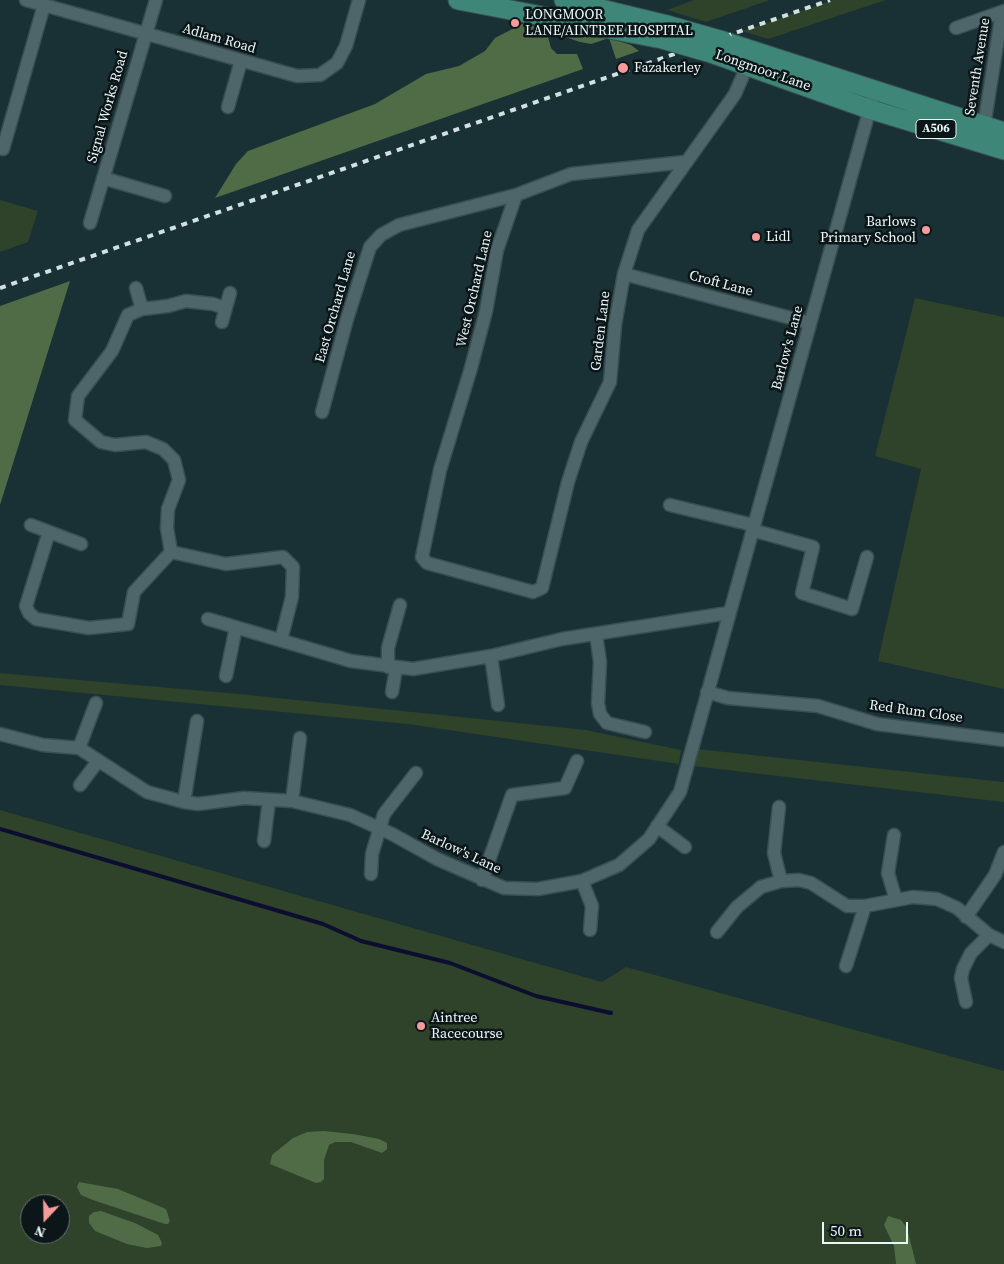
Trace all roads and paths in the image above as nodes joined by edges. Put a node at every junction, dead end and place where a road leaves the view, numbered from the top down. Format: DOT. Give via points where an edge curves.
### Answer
graph roads {
  1 [pos="26,0"];
  2 [pos="156,0"];
  3 [pos="359,0"];
  4 [pos="458,0"];
  5 [pos="564,0"];
  6 [pos="44,5"];
  7 [pos="1003,12"];
  8 [pos="956,28"];
  9 [pos="665,32"];
  10 [pos="146,33"];
  11 [pos="717,47"];
  12 [pos="241,61"];
  13 [pos="747,66"];
  14 [pos="875,90"];
  15 [pos="228,107"];
  16 [pos="869,109"];
  17 [pos="984,126"];
  18 [pos="1004,132"];
  19 [pos="3,149"];
  20 [pos="1004,150"];
  21 [pos="685,162"];
  22 [pos="103,178"];
  23 [pos="165,196"];
  24 [pos="516,196"];
  25 [pos="90,223"];
  26 [pos="624,274"];
  27 [pos="136,288"];
  28 [pos="230,293"];
  29 [pos="225,308"];
  30 [pos="142,309"];
  31 [pos="222,322"];
  32 [pos="810,323"];
  33 [pos="322,412"];
  34 [pos="670,505"];
  35 [pos="31,525"];
  36 [pos="753,527"];
  37 [pos="49,532"];
  38 [pos="82,544"];
  39 [pos="171,552"];
  40 [pos="422,557"];
  41 [pos="867,557"];
  42 [pos="400,605"];
  43 [pos="728,613"];
  44 [pos="208,619"];
  45 [pos="236,627"];
  46 [pos="596,634"];
  47 [pos="281,640"];
  48 [pos="491,656"];
  49 [pos="392,668"];
  50 [pos="226,676"];
  51 [pos="392,692"];
  52 [pos="707,692"];
  53 [pos="96,703"];
  54 [pos="498,705"];
  55 [pos="197,721"];
  56 [pos="645,732"];
  57 [pos="0,734"];
  58 [pos="300,738"];
  59 [pos="1004,740"];
  60 [pos="78,748"];
  61 [pos="98,761"];
  62 [pos="578,761"];
  63 [pos="416,773"];
  64 [pos="80,785"];
  65 [pos="269,800"];
  66 [pos="292,801"];
  67 [pos="184,802"];
  68 [pos="778,807"];
  69 [pos="657,826"];
  70 [pos="380,829"];
  71 [pos="894,835"];
  72 [pos="264,841"];
  73 [pos="685,846"];
  74 [pos="1004,852"];
  75 [pos="371,874"];
  76 [pos="482,880"];
  77 [pos="582,881"];
  78 [pos="781,881"];
  79 [pos="896,900"];
  80 [pos="865,906"];
  81 [pos="966,917"];
  82 [pos="590,930"];
  83 [pos="717,932"];
  84 [pos="989,935"];
  85 [pos="1004,942"];
  86 [pos="846,966"];
  87 [pos="966,1002"];
  1 -- 6 [label="street, Adlam Road"];
  2 -- 10 [label="street, Signal Works Road"];
  3 -- 12 [label="street, Adlam Road" via="346,46 337,63 320,75 297,76"];
  4 -- 9 [label="main road, Longmoor Lane / A506"];
  5 -- 9 [label="main road, Longmoor Lane / A506"];
  6 -- 10 [label="street, Adlam Road"];
  6 -- 19 [label="street"];
  7 -- 8 [label="street"];
  7 -- 17 [label="street, Seventh Avenue"];
  9 -- 11 [label="main road, Longmoor Lane / A506, bridge"];
  10 -- 12 [label="street, Adlam Road"];
  10 -- 22 [label="street, Signal Works Road"];
  11 -- 13 [label="main road, Longmoor Lane / A506"];
  11 -- 14 [label="main road, Longmoor Lane / A506"];
  12 -- 15 [label="street"];
  13 -- 16 [label="main road, Longmoor Lane / A506"];
  13 -- 21 [label="street, Garden Lane" via="735,94"];
  14 -- 16 [label="street, Barlow's Lane"];
  14 -- 17 [label="main road, Longmoor Lane / A506"];
  16 -- 20 [label="main road, Longmoor Lane / A506"];
  16 -- 32 [label="street, Barlow's Lane"];
  17 -- 18 [label="main road, Longmoor Lane / A506"];
  21 -- 24 [label="street" via="571,174"];
  21 -- 26 [label="street, Garden Lane" via="638,230"];
  22 -- 23 [label="street"];
  22 -- 25 [label="street, Signal Works Road"];
  24 -- 33 [label="street, East Orchard Lane" via="399,226 381,235 370,247 346,319"];
  24 -- 40 [label="street, West Orchard Lane" via="497,250 486,310 440,470"];
  26 -- 32 [label="street, Croft Lane"];
  26 -- 40 [label="street, Garden Lane" via="610,382 578,450 542,588 533,592 427,563"];
  27 -- 30 [label="street"];
  28 -- 29 [label="street"];
  29 -- 30 [label="street" via="186,301"];
  29 -- 31 [label="street"];
  30 -- 39 [label="street" via="128,315 112,351 78,396 75,420 101,442 146,442 163,448 174,460 179,480 168,509"];
  32 -- 36 [label="street, Barlow's Lane"];
  34 -- 36 [label="street"];
  35 -- 37 [label="street"];
  36 -- 41 [label="street" via="813,547 802,593 852,609"];
  36 -- 43 [label="street, Barlow's Lane"];
  37 -- 38 [label="street"];
  37 -- 39 [label="street" via="26,606 36,619 89,628 128,624 134,592"];
  39 -- 47 [label="street" via="226,564 283,557 293,567 292,597"];
  42 -- 49 [label="street" via="388,648"];
  43 -- 46 [label="street"];
  43 -- 52 [label="street, Barlow's Lane"];
  44 -- 45 [label="street"];
  45 -- 47 [label="street"];
  45 -- 50 [label="street"];
  46 -- 48 [label="street"];
  46 -- 56 [label="street" via="600,662 600,714 607,723"];
  47 -- 49 [label="street" via="351,661"];
  48 -- 49 [label="street" via="413,669"];
  48 -- 54 [label="street"];
  49 -- 51 [label="street"];
  52 -- 59 [label="street, Red Rum Close" via="728,698 818,706 877,724"];
  52 -- 69 [label="street, Barlow's Lane" via="680,792"];
  53 -- 60 [label="street"];
  55 -- 67 [label="street"];
  57 -- 60 [label="street, Barlow's Lane"];
  58 -- 66 [label="street"];
  60 -- 61 [label="street, Barlow's Lane"];
  61 -- 64 [label="street"];
  61 -- 67 [label="street, Barlow's Lane" via="147,792"];
  62 -- 76 [label="street" via="564,788 512,795"];
  63 -- 70 [label="street" via="384,814"];
  65 -- 66 [label="street, Barlow's Lane"];
  65 -- 67 [label="street, Barlow's Lane" via="244,798 198,804"];
  65 -- 72 [label="street"];
  66 -- 70 [label="street, Barlow's Lane" via="350,815"];
  68 -- 78 [label="street" via="774,853"];
  69 -- 73 [label="street"];
  69 -- 77 [label="street, Barlow's Lane" via="649,840 618,865"];
  70 -- 75 [label="street" via="372,854"];
  70 -- 76 [label="street, Barlow's Lane"];
  71 -- 79 [label="street" via="888,873"];
  74 -- 81 [label="street" via="995,875"];
  76 -- 77 [label="street, Barlow's Lane" via="504,888 538,890"];
  77 -- 82 [label="street" via="592,906"];
  78 -- 80 [label="street" via="805,882 847,906"];
  78 -- 83 [label="street" via="761,887 737,907"];
  79 -- 80 [label="street"];
  79 -- 81 [label="street" via="913,897 937,899 957,908"];
  80 -- 86 [label="street"];
  81 -- 84 [label="street"];
  84 -- 85 [label="street"];
  84 -- 87 [label="street" via="971,953 963,968 961,978"];
}
